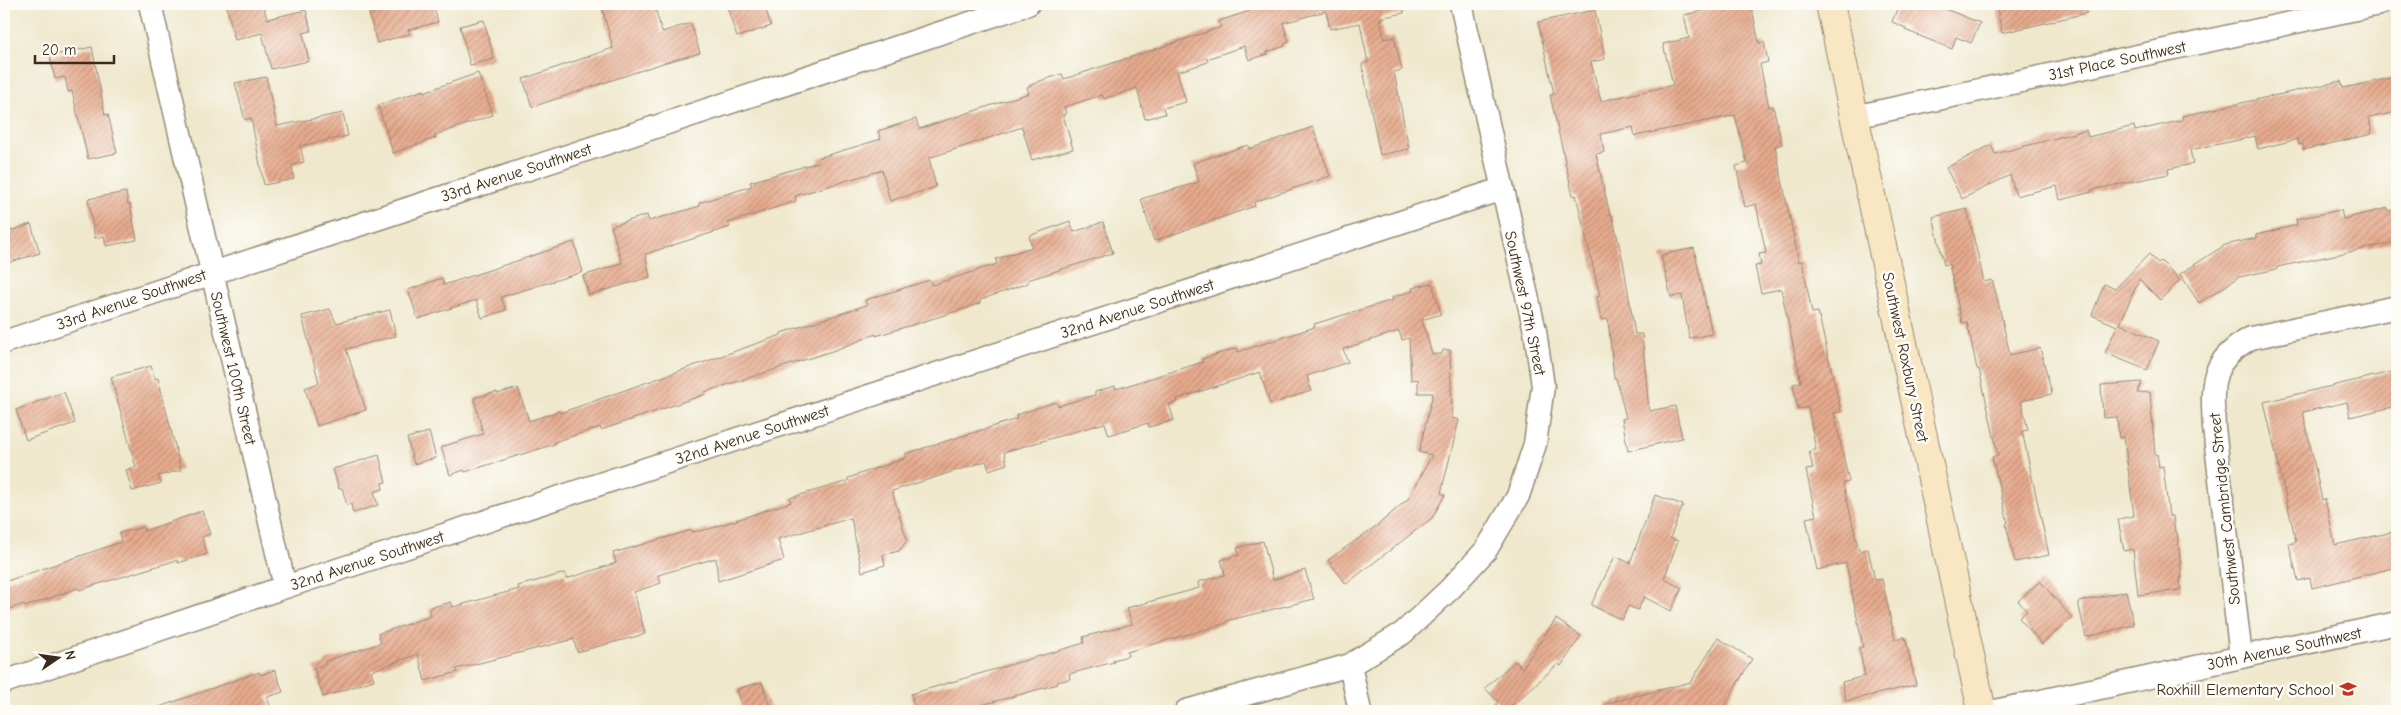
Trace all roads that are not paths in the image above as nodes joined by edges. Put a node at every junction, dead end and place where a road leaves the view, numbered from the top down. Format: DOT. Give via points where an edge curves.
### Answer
graph roads {
  1 [pos="150,4"];
  2 [pos="1028,4"];
  3 [pos="1462,4"];
  4 [pos="1830,4"];
  5 [pos="2379,4"];
  6 [pos="1854,117"];
  7 [pos="1502,189"];
  8 [pos="212,272"];
  9 [pos="2397,307"];
  10 [pos="4,342"];
  11 [pos="285,587"];
  12 [pos="2397,623"];
  13 [pos="2241,657"];
  14 [pos="1350,665"];
  15 [pos="4,682"];
  16 [pos="1186,711"];
  17 [pos="1360,711"];
  18 [pos="1982,711"];
  19 [pos="1995,711"];
  1 -- 8 [label="street, Southwest 100th Street"];
  2 -- 8 [label="street, 33rd Avenue Southwest"];
  3 -- 7 [label="street, Southwest 97th Street"];
  4 -- 6 [label="main road, Southwest Roxbury Street"];
  5 -- 6 [label="street, 31st Place Southwest"];
  6 -- 18 [label="main road, Southwest Roxbury Street"];
  7 -- 11 [label="street, 32nd Avenue Southwest"];
  7 -- 14 [label="street, Southwest 97th Street" via="1535,331 1543,386 1535,444 1518,496 1486,550 1403,633"];
  8 -- 10 [label="street, 33rd Avenue Southwest"];
  8 -- 11 [label="street, Southwest 100th Street"];
  9 -- 13 [label="street, Southwest Cambridge Street" via="2251,338 2220,362 2212,391 2214,428"];
  11 -- 15 [label="street, 32nd Avenue Southwest"];
  12 -- 13 [label="street, 30th Avenue Southwest"];
  13 -- 19 [label="street, 30th Avenue Southwest"];
  14 -- 16 [label="street, Southwest 97th Street"];
  14 -- 17 [label="street"];
}
